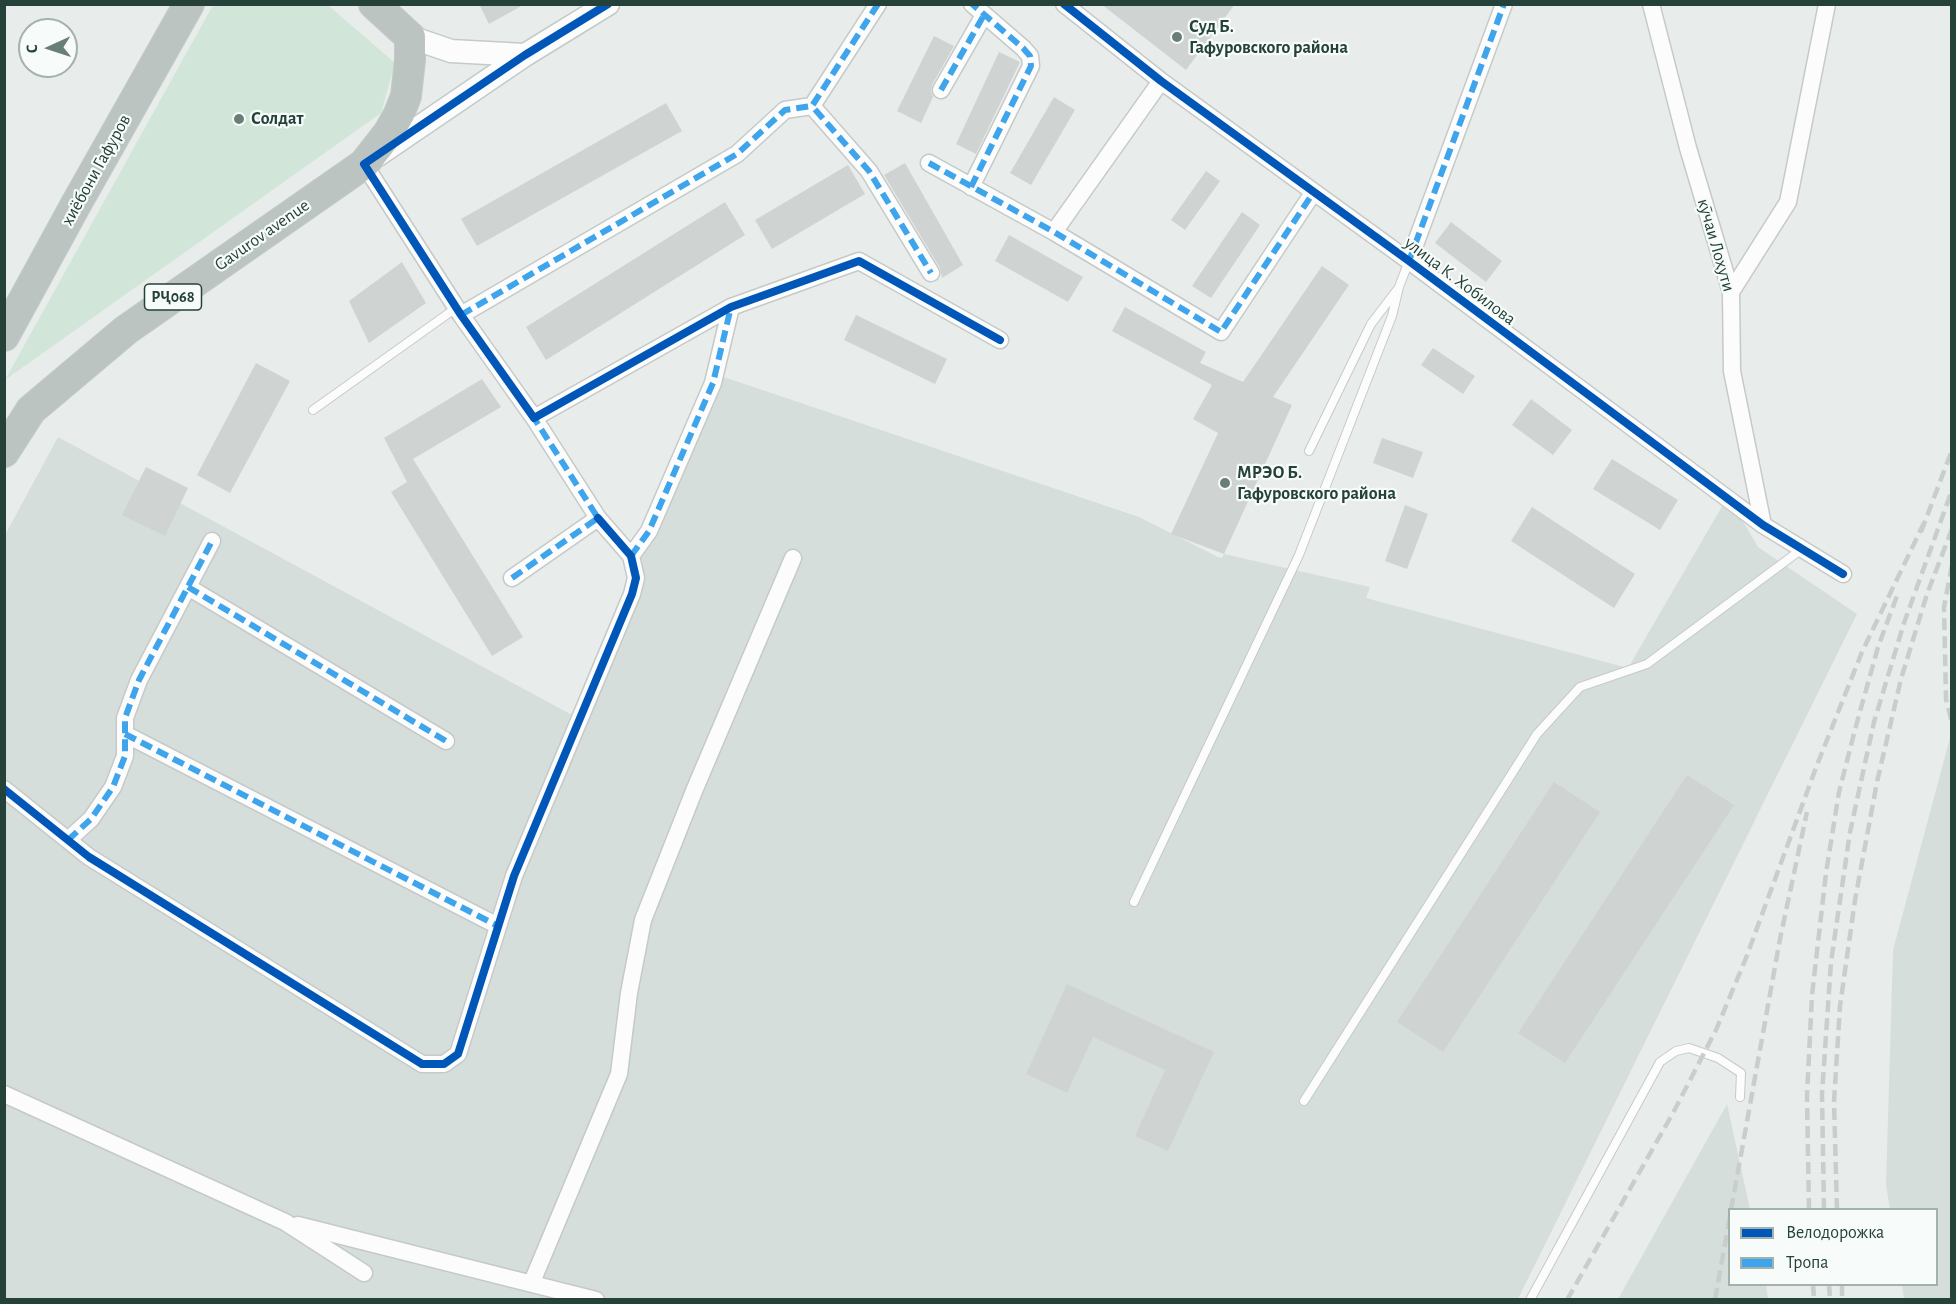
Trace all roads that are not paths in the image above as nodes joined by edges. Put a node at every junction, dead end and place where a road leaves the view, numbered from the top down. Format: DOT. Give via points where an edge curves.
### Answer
graph roads {
  1 [pos="189,4"];
  2 [pos="374,4"];
  3 [pos="608,4"];
  4 [pos="878,4"];
  5 [pos="1064,4"];
  6 [pos="1504,4"];
  7 [pos="1651,4"];
  8 [pos="1827,4"];
  9 [pos="978,10"];
  10 [pos="411,38"];
  11 [pos="525,55"];
  12 [pos="1161,81"];
  13 [pos="941,90"];
  14 [pos="812,106"];
  15 [pos="929,163"];
  16 [pos="364,164"];
  17 [pos="971,187"];
  18 [pos="1313,193"];
  19 [pos="1054,232"];
  20 [pos="1409,261"];
  21 [pos="931,273"];
  22 [pos="1399,287"];
  23 [pos="1731,292"];
  24 [pos="731,307"];
  25 [pos="459,312"];
  26 [pos="4,336"];
  27 [pos="1000,340"];
  28 [pos="313,410"];
  29 [pos="534,418"];
  30 [pos="1309,451"];
  31 [pos="4,452"];
  32 [pos="598,518"];
  33 [pos="1763,525"];
  34 [pos="212,541"];
  35 [pos="1802,549"];
  36 [pos="631,556"];
  37 [pos="793,558"];
  38 [pos="1842,574"];
  39 [pos="512,578"];
  40 [pos="188,587"];
  41 [pos="125,734"];
  42 [pos="446,741"];
  43 [pos="4,789"];
  44 [pos="68,840"];
  45 [pos="1134,902"];
  46 [pos="498,926"];
  47 [pos="4,1094"];
  48 [pos="1740,1097"];
  49 [pos="1304,1101"];
  50 [pos="285,1222"];
  51 [pos="364,1273"];
  52 [pos="532,1282"];
  53 [pos="596,1299"];
  54 [pos="1530,1299"];
  1 -- 26 [label="highway, хиёбони Гафуров"];
  2 -- 10 [label="highway"];
  3 -- 11 [label="street"];
  4 -- 14 [label="street"];
  5 -- 12 [label="street, улица К. Хобилова"];
  6 -- 20 [label="street"];
  7 -- 23 [label="street, кӯчаи Лоҳути"];
  8 -- 23 [label="street" via="1788,202"];
  9 -- 13 [label="street"];
  9 -- 17 [label="street" via="1023,48 1031,66"];
  10 -- 11 [label="street" via="451,51"];
  10 -- 16 [label="highway, РҶ068" via="406,96 389,132"];
  11 -- 16 [label="street"];
  12 -- 18 [label="street, улица К. Хобилова"];
  12 -- 19 [label="street"];
  14 -- 21 [label="street" via="869,171"];
  14 -- 25 [label="street" via="785,110 737,154"];
  15 -- 17 [label="street"];
  16 -- 25 [label="street"];
  16 -- 31 [label="highway, Gavurov avenue / РҶ068" via="126,330 31,410"];
  17 -- 19 [label="street"];
  18 -- 19 [label="street" via="1221,332"];
  18 -- 20 [label="street, улица К. Хобилова"];
  20 -- 22 [label="lane"];
  20 -- 33 [label="street, улица К. Хобилова"];
  22 -- 30 [label="lane" via="1371,324"];
  22 -- 45 [label="lane" via="1392,316 1299,555"];
  23 -- 33 [label="street, кӯчаи Лоҳути" via="1732,371"];
  24 -- 27 [label="street" via="859,261"];
  24 -- 29 [label="street"];
  24 -- 36 [label="street" via="713,382 649,531"];
  25 -- 28 [label="lane"];
  25 -- 29 [label="street"];
  29 -- 32 [label="street"];
  32 -- 36 [label="street"];
  32 -- 39 [label="street"];
  33 -- 35 [label="street, улица К. Хобилова"];
  34 -- 40 [label="street"];
  35 -- 38 [label="street, улица К. Хобилова"];
  35 -- 49 [label="lane" via="1647,664 1580,687 1537,734"];
  36 -- 46 [label="street" via="636,578 632,594 514,876"];
  37 -- 52 [label="street" via="643,920 619,1074"];
  40 -- 41 [label="street" via="139,680 125,718"];
  40 -- 42 [label="street"];
  41 -- 44 [label="street" via="125,756 113,787 91,819"];
  41 -- 46 [label="street"];
  43 -- 44 [label="street"];
  44 -- 46 [label="street" via="89,857 422,1064 444,1064 458,1054"];
  47 -- 50 [label="street"];
  48 -- 54 [label="lane" via="1741,1073 1718,1058 1689,1048 1660,1062"];
  50 -- 51 [label="street"];
  50 -- 52 [label="street"];
  52 -- 53 [label="street"];
}
